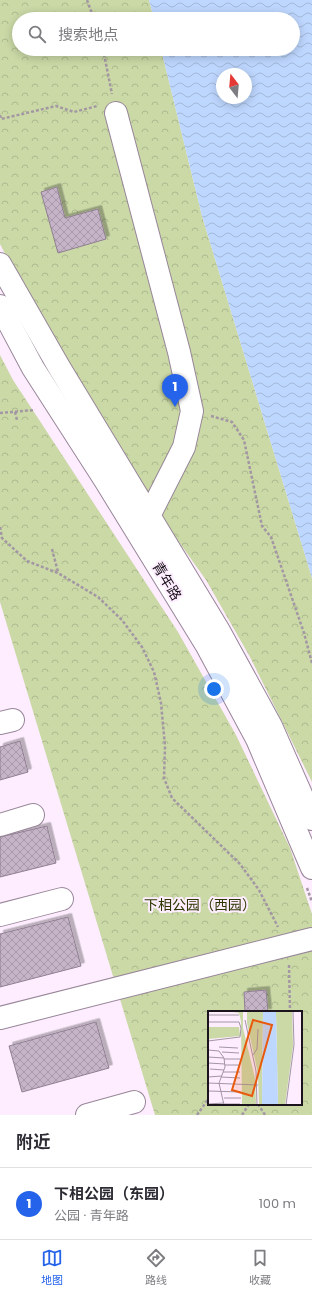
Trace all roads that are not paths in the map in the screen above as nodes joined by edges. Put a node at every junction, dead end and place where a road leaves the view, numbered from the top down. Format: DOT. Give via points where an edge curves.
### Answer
graph roads {
  1 [pos="115,107"];
  2 [pos="0,264"];
  3 [pos="0,306"];
  4 [pos="149,516"];
  5 [pos="33,815"];
  6 [pos="312,819"];
  7 [pos="0,825"];
  8 [pos="312,868"];
  9 [pos="62,899"];
  10 [pos="0,915"];
  11 [pos="312,940"];
  12 [pos="0,1018"];
  13 [pos="134,1102"];
  14 [pos="87,1115"];
  1 -- 4 [label="street" via="192,411 184,447"];
  2 -- 4 [label="street, 青年路"];
  3 -- 8 [label="street, 青年路" via="33,368 110,487 207,646 257,738"];
  4 -- 6 [label="street, 青年路" via="219,631 271,726"];
  5 -- 7 [label="street"];
  9 -- 10 [label="street"];
  11 -- 12 [label="street"];
  13 -- 14 [label="street"];
}
